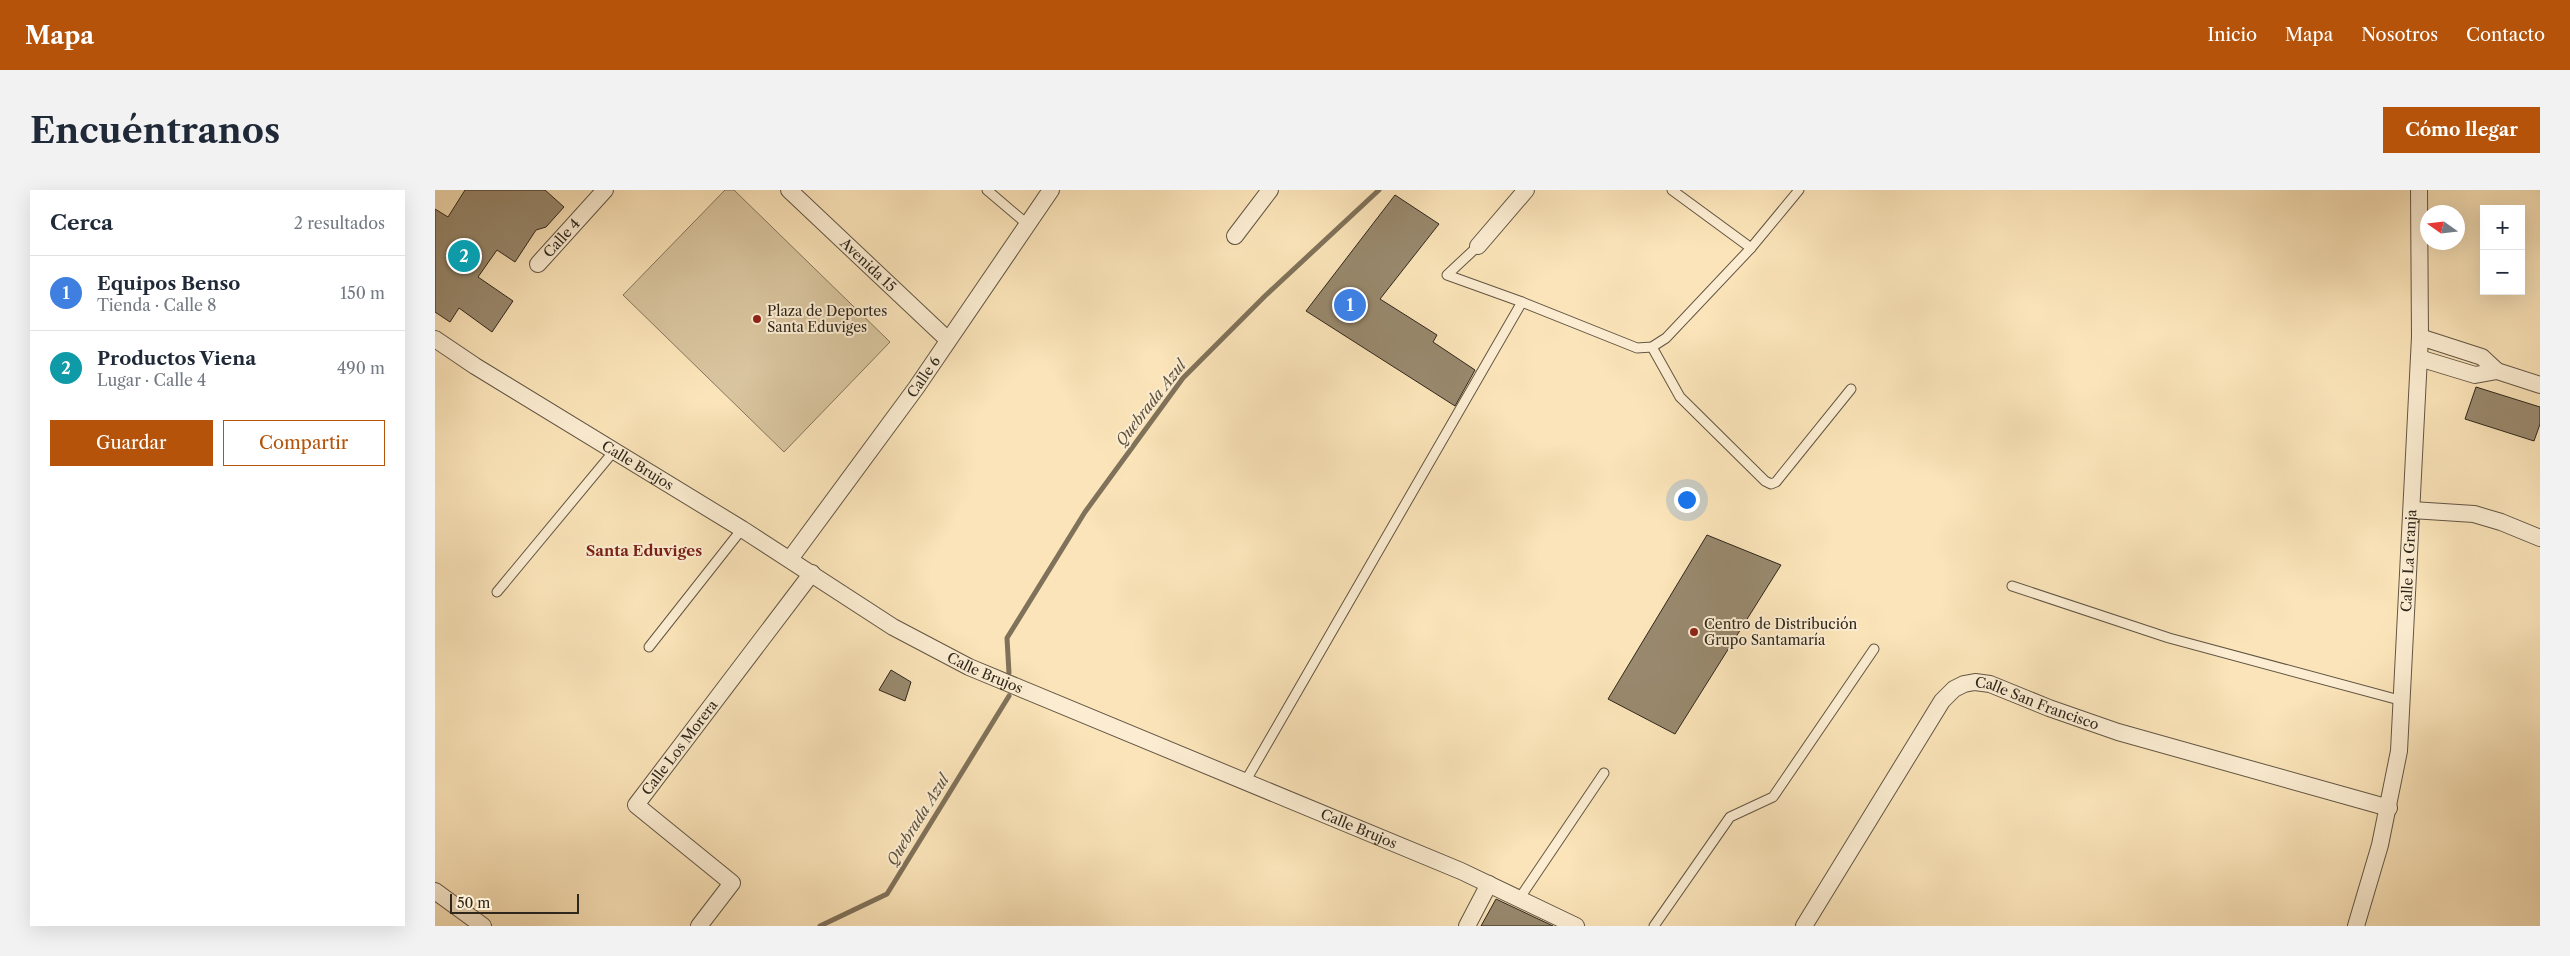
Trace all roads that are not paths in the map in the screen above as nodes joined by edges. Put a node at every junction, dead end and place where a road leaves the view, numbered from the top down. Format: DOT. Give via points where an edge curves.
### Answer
graph roads {
  1 [pos="605,190"];
  2 [pos="789,190"];
  3 [pos="987,190"];
  4 [pos="1051,190"];
  5 [pos="1270,190"];
  6 [pos="1526,190"];
  7 [pos="1672,190"];
  8 [pos="1799,190"];
  9 [pos="2419,190"];
  10 [pos="1027,224"];
  11 [pos="1235,236"];
  12 [pos="1478,246"];
  13 [pos="1751,248"];
  14 [pos="538,264"];
  15 [pos="1522,302"];
  16 [pos="2420,337"];
  17 [pos="435,339"];
  18 [pos="948,340"];
  19 [pos="1652,347"];
  20 [pos="2419,358"];
  21 [pos="2497,371"];
  22 [pos="2540,385"];
  23 [pos="1851,389"];
  24 [pos="614,451"];
  25 [pos="2412,510"];
  26 [pos="742,529"];
  27 [pos="2540,538"];
  28 [pos="790,559"];
  29 [pos="812,573"];
  30 [pos="2012,586"];
  31 [pos="497,592"];
  32 [pos="649,647"];
  33 [pos="1874,650"];
  34 [pos="2403,701"];
  35 [pos="1603,772"];
  36 [pos="1245,782"];
  37 [pos="2389,808"];
  38 [pos="1489,884"];
  39 [pos="435,891"];
  40 [pos="1519,898"];
  41 [pos="483,926"];
  42 [pos="699,926"];
  43 [pos="1467,926"];
  44 [pos="1576,926"];
  45 [pos="1654,926"];
  46 [pos="1804,926"];
  47 [pos="2356,926"];
  1 -- 14 [label="street, Calle 4"];
  2 -- 18 [label="street, Avenida 15"];
  3 -- 10 [label="lane"];
  4 -- 10 [label="street, Calle 6"];
  5 -- 11 [label="street"];
  6 -- 12 [label="street"];
  7 -- 13 [label="lane"];
  8 -- 13 [label="lane"];
  9 -- 16 [label="street, Calle La Granja"];
  10 -- 18 [label="street, Calle 6"];
  12 -- 15 [label="lane" via="1447,275"];
  13 -- 19 [label="lane" via="1666,338"];
  15 -- 19 [label="lane" via="1637,348"];
  15 -- 36 [label="lane"];
  16 -- 20 [label="street, Calle La Granja"];
  16 -- 21 [label="street" via="2482,357"];
  17 -- 24 [label="street, Calle Brujos"];
  18 -- 28 [label="street, Calle 6"];
  19 -- 23 [label="lane" via="1680,397 1771,484 1776,482"];
  20 -- 21 [label="street" via="2475,376"];
  20 -- 25 [label="street, Calle La Granja"];
  21 -- 22 [label="street"];
  24 -- 26 [label="street, Calle Brujos"];
  24 -- 31 [label="lane"];
  25 -- 27 [label="street" via="2474,514"];
  25 -- 34 [label="street, Calle La Granja"];
  26 -- 28 [label="street, Calle Brujos"];
  26 -- 32 [label="lane"];
  28 -- 29 [label="street, Calle Brujos"];
  29 -- 36 [label="street, Calle Brujos" via="893,627 969,667"];
  29 -- 42 [label="street, Calle Los Morera" via="636,805 732,883"];
  30 -- 34 [label="lane" via="2169,638"];
  33 -- 45 [label="lane" via="1773,797 1730,818"];
  34 -- 37 [label="street, Calle La Granja" via="2399,751"];
  35 -- 40 [label="lane"];
  36 -- 38 [label="street, Calle Brujos"];
  37 -- 46 [label="street, Calle San Francisco" via="2118,732 1991,684 1964,684 1943,701"];
  37 -- 47 [label="street, Calle La Granja"];
  38 -- 40 [label="street, Calle Brujos"];
  38 -- 43 [label="street"];
  39 -- 41 [label="street"];
  40 -- 44 [label="street, Calle Brujos"];
}
